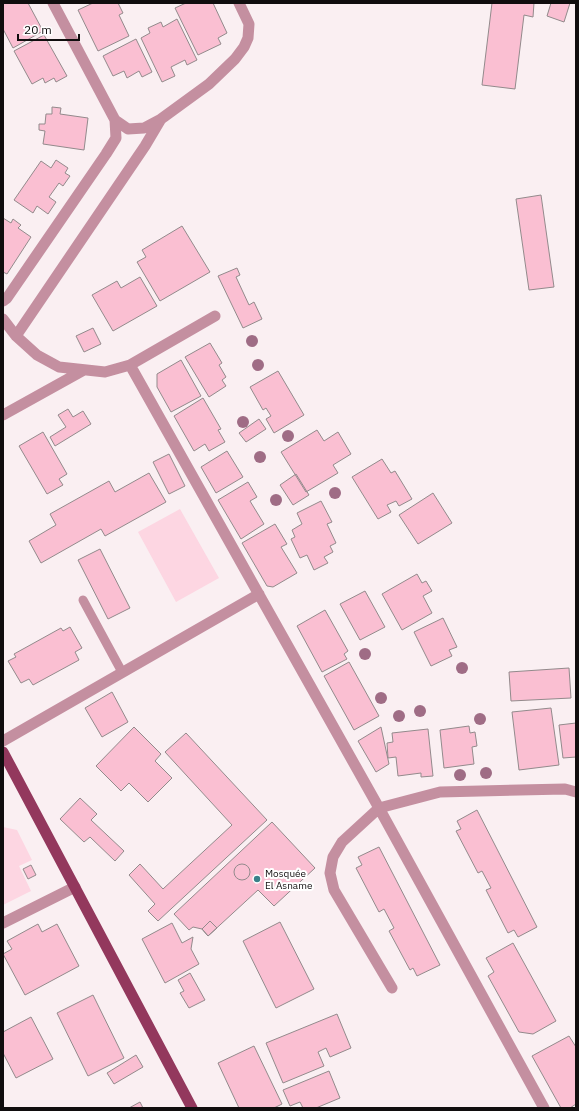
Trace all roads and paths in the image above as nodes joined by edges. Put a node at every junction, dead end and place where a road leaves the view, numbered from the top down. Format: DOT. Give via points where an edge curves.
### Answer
graph roads {
  1 [pos="53,3"];
  2 [pos="239,3"];
  3 [pos="161,119"];
  4 [pos="115,120"];
  5 [pos="3,301"];
  6 [pos="215,316"];
  7 [pos="3,320"];
  8 [pos="16,336"];
  9 [pos="130,365"];
  10 [pos="84,370"];
  11 [pos="3,415"];
  12 [pos="259,594"];
  13 [pos="83,600"];
  14 [pos="122,672"];
  15 [pos="3,741"];
  16 [pos="3,752"];
  17 [pos="576,792"];
  18 [pos="379,808"];
  19 [pos="75,887"];
  20 [pos="3,924"];
  21 [pos="392,988"];
  22 [pos="192,1108"];
  23 [pos="544,1108"];
  1 -- 4 [label="street"];
  2 -- 3 [label="street" via="249,24 244,47 215,79"];
  3 -- 4 [label="street" via="144,128 128,130"];
  3 -- 8 [label="street"];
  4 -- 5 [label="street" via="116,138"];
  6 -- 9 [label="street"];
  7 -- 8 [label="street"];
  8 -- 10 [label="street" via="37,355 59,367"];
  9 -- 10 [label="street" via="105,372"];
  9 -- 12 [label="street"];
  10 -- 11 [label="street"];
  12 -- 14 [label="street"];
  12 -- 18 [label="street"];
  13 -- 14 [label="lane"];
  14 -- 15 [label="street"];
  16 -- 19 [label="main road"];
  17 -- 18 [label="street" via="564,789 440,792"];
  18 -- 21 [label="street" via="342,842 333,857 330,873 334,890"];
  18 -- 23 [label="street"];
  19 -- 20 [label="street"];
  19 -- 22 [label="main road"];
}
